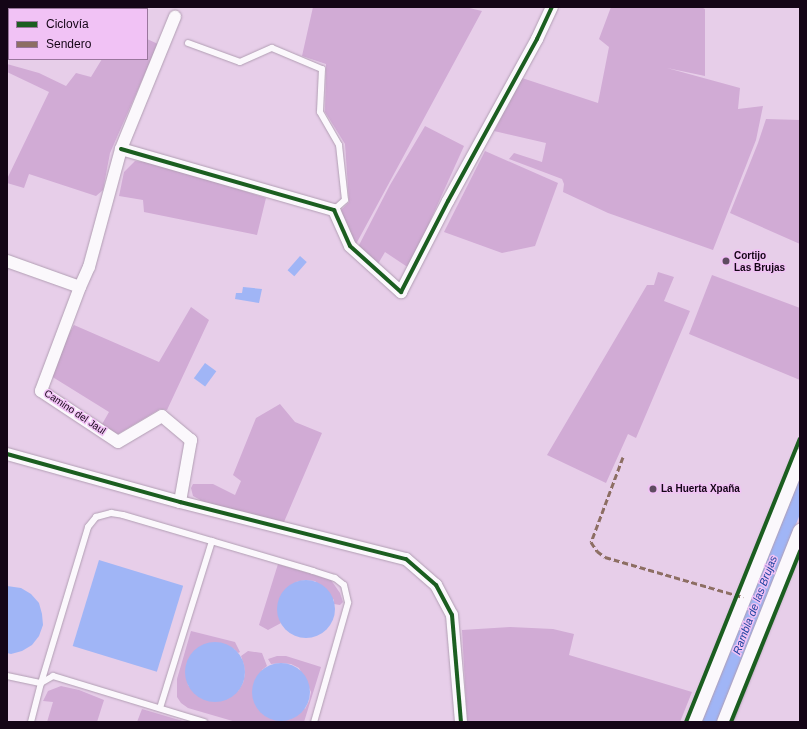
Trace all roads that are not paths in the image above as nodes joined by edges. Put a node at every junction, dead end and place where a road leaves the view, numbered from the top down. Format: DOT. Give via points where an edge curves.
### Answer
graph roads {
  1 [pos="552,7"];
  2 [pos="175,17"];
  3 [pos="188,43"];
  4 [pos="121,148"];
  5 [pos="334,210"];
  6 [pos="7,261"];
  7 [pos="80,287"];
  8 [pos="7,454"];
  9 [pos="800,456"];
  10 [pos="180,502"];
  11 [pos="800,531"];
  12 [pos="212,541"];
  13 [pos="7,676"];
  14 [pos="41,683"];
  15 [pos="160,708"];
  16 [pos="31,722"];
  17 [pos="204,722"];
  18 [pos="314,722"];
  19 [pos="461,722"];
  20 [pos="693,722"];
  21 [pos="724,722"];
  1 -- 5 [label="street" via="401,292 350,246"];
  2 -- 4 [label="street"];
  3 -- 5 [label="lane" via="240,62 272,48 322,69 320,112 339,145 345,200"];
  4 -- 5 [label="street"];
  4 -- 7 [label="street" via="88,267"];
  6 -- 7 [label="street"];
  7 -- 10 [label="street, Camino del Jaul" via="41,391 118,442 162,416 190,440"];
  8 -- 10 [label="street"];
  9 -- 20 [label="street"];
  10 -- 19 [label="street" via="406,559 436,585 452,615"];
  11 -- 21 [label="street"];
  12 -- 14 [label="lane" via="111,512 96,517 88,527"];
  12 -- 15 [label="lane"];
  12 -- 18 [label="lane" via="336,578 344,584 348,603"];
  13 -- 14 [label="lane"];
  14 -- 15 [label="lane" via="52,676"];
  14 -- 16 [label="lane"];
  15 -- 17 [label="lane"];
}
